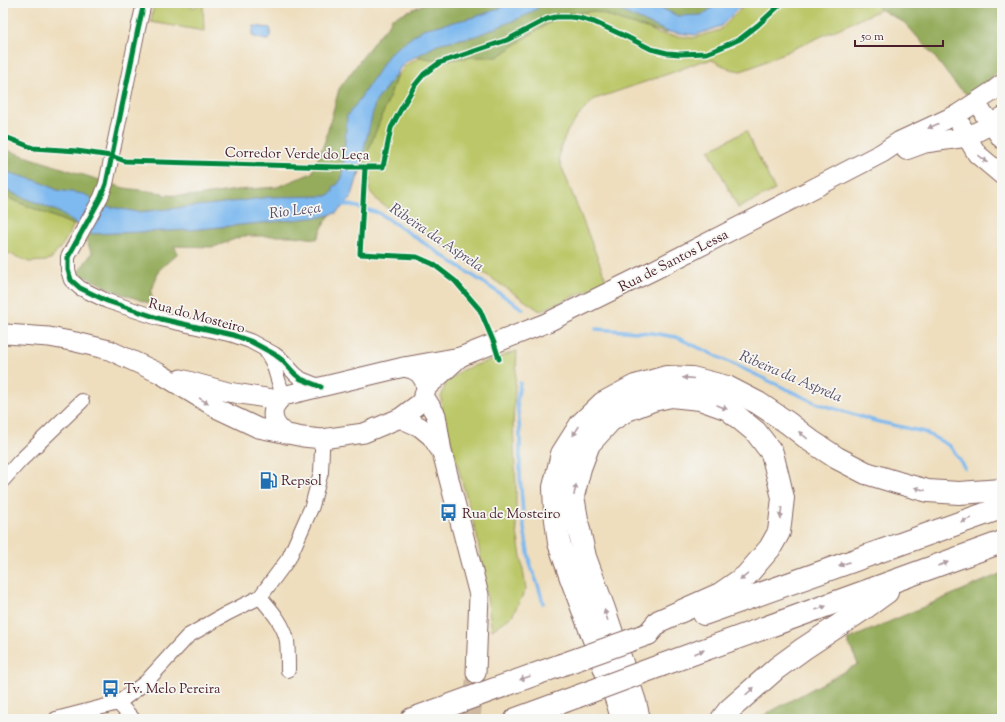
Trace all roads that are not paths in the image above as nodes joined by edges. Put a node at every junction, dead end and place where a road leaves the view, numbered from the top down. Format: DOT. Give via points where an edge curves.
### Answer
graph roads {
  1 [pos="144,3"];
  2 [pos="1002,84"];
  3 [pos="976,104"];
  4 [pos="958,114"];
  5 [pos="999,127"];
  6 [pos="967,137"];
  7 [pos="882,153"];
  8 [pos="1002,175"];
  9 [pos="3,335"];
  10 [pos="265,349"];
  11 [pos="460,357"];
  12 [pos="404,367"];
  13 [pos="159,373"];
  14 [pos="277,378"];
  15 [pos="321,387"];
  16 [pos="425,392"];
  17 [pos="257,396"];
  18 [pos="281,398"];
  19 [pos="82,400"];
  20 [pos="400,418"];
  21 [pos="286,434"];
  22 [pos="322,439"];
  23 [pos="442,452"];
  24 [pos="3,480"];
  25 [pos="1002,490"];
  26 [pos="1002,505"];
  27 [pos="1002,542"];
  28 [pos="907,577"];
  29 [pos="260,597"];
  30 [pos="648,634"];
  31 [pos="288,670"];
  32 [pos="476,673"];
  33 [pos="118,703"];
  34 [pos="56,719"];
  35 [pos="133,719"];
  36 [pos="412,719"];
  37 [pos="516,719"];
  38 [pos="622,719"];
  39 [pos="639,719"];
  40 [pos="722,719"];
  1 -- 10 [label="street, Rua do Mosteiro" via="106,184 68,257 71,280 80,288 107,301 161,319 233,335"];
  2 -- 3 [label="main road, Rua de Santos Lessa"];
  3 -- 4 [label="main road, Rua de Santos Lessa"];
  3 -- 5 [label="main road"];
  4 -- 6 [label="main road"];
  4 -- 7 [label="main road, Rua de Santos Lessa, one-way"];
  5 -- 6 [label="main road, Rua de Santos Lessa"];
  6 -- 7 [label="main road, Rua de Santos Lessa" via="925,143 898,153"];
  6 -- 8 [label="main road, one-way" via="977,154"];
  7 -- 11 [label="main road, Rua de Santos Lessa" via="546,323"];
  9 -- 13 [label="main road" via="49,337 109,350"];
  10 -- 14 [label="street" via="273,363"];
  10 -- 15 [label="street, Rua do Mosteiro" via="282,360 301,379"];
  11 -- 12 [label="main road, Rua de Santos Lessa"];
  11 -- 16 [label="main road, Rua de Santos Lessa"];
  12 -- 15 [label="main road, Rua de Santos Lessa"];
  12 -- 16 [label="main road" via="419,373 424,380"];
  13 -- 17 [label="main road" via="228,392"];
  13 -- 21 [label="main road, Rua de Santos Lessa, one-way" via="218,409 258,428"];
  14 -- 17 [label="street"];
  14 -- 18 [label="street"];
  15 -- 18 [label="main road, Rua de Santos Lessa"];
  16 -- 20 [label="main road, Rua de Santos Lessa" via="420,403"];
  16 -- 23 [label="main road" via="436,415"];
  17 -- 18 [label="main road"];
  18 -- 21 [label="main road" via="274,406 273,415 275,423"];
  19 -- 24 [label="street"];
  20 -- 22 [label="main road, Rua de Santos Lessa" via="364,433"];
  20 -- 23 [label="main road" via="420,427 431,436"];
  21 -- 22 [label="main road, Rua de Santos Lessa"];
  22 -- 29 [label="street" via="320,472 312,506 289,558"];
  23 -- 32 [label="main road" via="479,595"];
  25 -- 38 [label="highway, one-way" via="959,493 928,491 866,473 811,441 758,403 727,387 692,378 666,377 634,386 603,403 581,424 562,454 554,487 555,512 559,543 570,578"];
  26 -- 30 [label="highway, one-way" via="992,511"];
  28 -- 27 [label="highway, one-way"];
  37 -- 28 [label="highway, one-way, bridge"];
  40 -- 28 [label="highway, one-way" via="777,668"];
  29 -- 31 [label="street" via="284,631 287,640"];
  29 -- 33 [label="street" via="188,636 146,682"];
  30 -- 36 [label="highway, one-way, bridge"];
  39 -- 30 [label="highway, one-way" via="586,557 573,496 589,444 610,421 627,410 653,400 671,396 700,399 728,409 756,432 772,453 783,498 779,532 770,548 746,576 720,594 659,621"];
  33 -- 34 [label="street"];
  33 -- 35 [label="street"];
}
